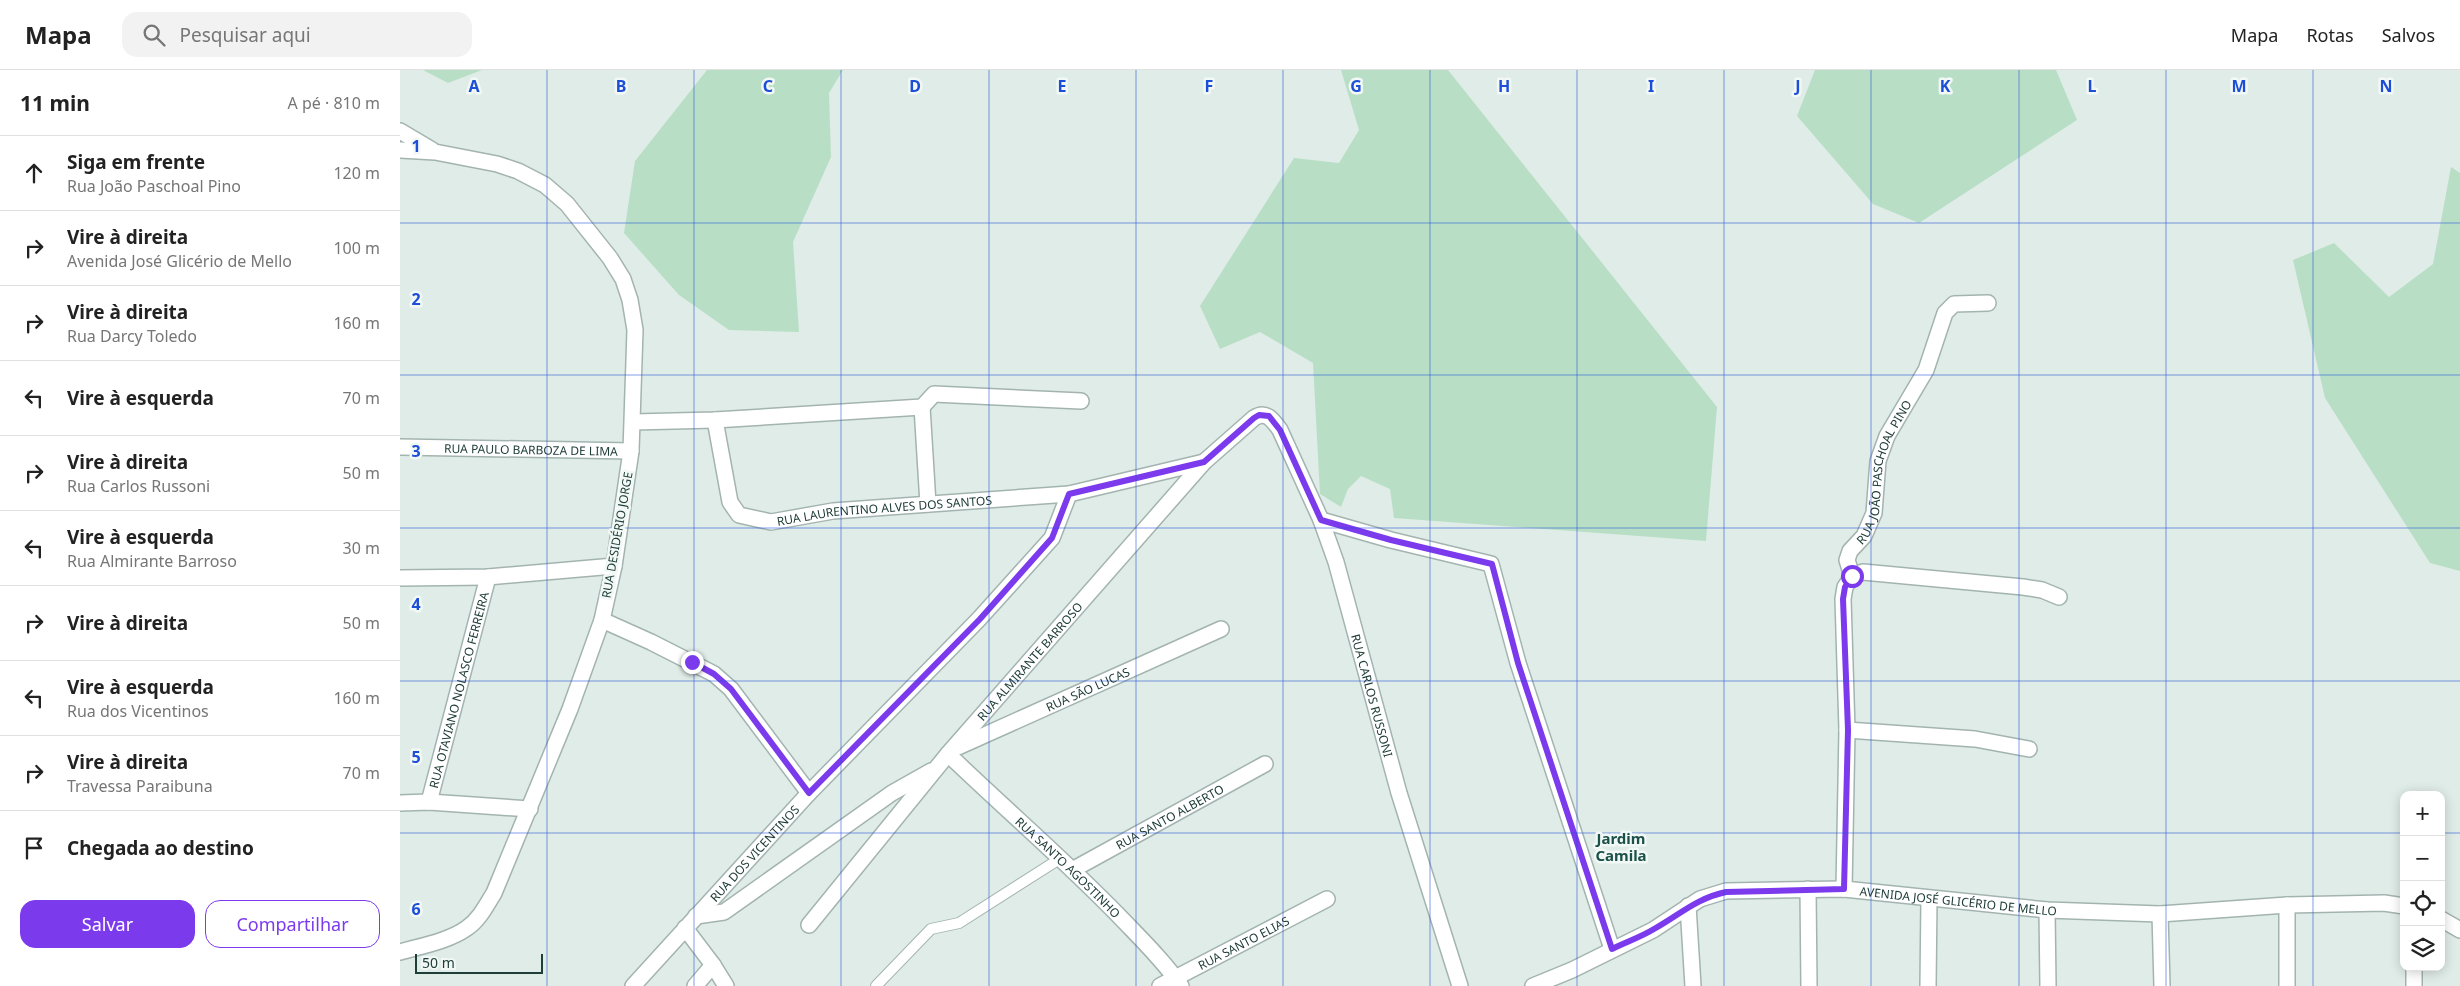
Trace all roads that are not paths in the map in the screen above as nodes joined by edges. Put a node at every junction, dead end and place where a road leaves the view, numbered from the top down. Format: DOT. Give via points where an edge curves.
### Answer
graph roads {
  1 [pos="400,131"];
  2 [pos="400,150"];
  3 [pos="435,152"];
  4 [pos="1988,303"];
  5 [pos="1082,401"];
  6 [pos="922,407"];
  7 [pos="1264,415"];
  8 [pos="715,420"];
  9 [pos="633,422"];
  10 [pos="400,447"];
  11 [pos="631,451"];
  12 [pos="1204,462"];
  13 [pos="1069,494"];
  14 [pos="928,504"];
  15 [pos="1321,520"];
  16 [pos="614,566"];
  17 [pos="488,576"];
  18 [pos="1852,576"];
  19 [pos="400,578"];
  20 [pos="2059,597"];
  21 [pos="602,620"];
  22 [pos="1221,629"];
  23 [pos="1848,730"];
  24 [pos="2029,749"];
  25 [pos="948,756"];
  26 [pos="1265,764"];
  27 [pos="809,793"];
  28 [pos="429,802"];
  29 [pos="400,803"];
  30 [pos="530,809"];
  31 [pos="1062,858"];
  32 [pos="1074,869"];
  33 [pos="1844,889"];
  34 [pos="1808,890"];
  35 [pos="1327,899"];
  36 [pos="1929,899"];
  37 [pos="2287,905"];
  38 [pos="2400,905"];
  39 [pos="1688,906"];
  40 [pos="2047,910"];
  41 [pos="2160,914"];
  42 [pos="696,916"];
  43 [pos="2445,921"];
  44 [pos="809,924"];
  45 [pos="685,928"];
  46 [pos="2460,930"];
  47 [pos="1612,949"];
  48 [pos="400,952"];
  49 [pos="713,965"];
  50 [pos="1572,970"];
  51 [pos="2414,971"];
  52 [pos="1178,982"];
  53 [pos="633,986"];
  54 [pos="694,986"];
  55 [pos="726,986"];
  56 [pos="876,986"];
  57 [pos="1160,986"];
  58 [pos="1460,986"];
  59 [pos="1533,986"];
  60 [pos="1572,986"];
  61 [pos="1692,986"];
  62 [pos="1809,986"];
  63 [pos="1928,986"];
  64 [pos="2048,986"];
  65 [pos="2162,986"];
  66 [pos="2287,986"];
  67 [pos="2414,986"];
  1 -- 3 [label="street, RUA DESIDÉRIO JORGE"];
  2 -- 3 [label="street, RUA DESIDÉRIO JORGE"];
  3 -- 9 [label="street, RUA DESIDÉRIO JORGE" via="497,164 546,186 567,204 610,258 630,300 635,330"];
  4 -- 18 [label="street, RUA JOÃO PASCHOAL PINO" via="1954,304 1945,313 1926,370 1887,436 1878,461 1874,513 1864,536 1850,551 1847,560"];
  5 -- 6 [label="street" via="934,394"];
  6 -- 8 [label="street"];
  6 -- 14 [label="street"];
  7 -- 12 [label="street, RUA ALMIRANTE BARROSO" via="1254,418"];
  7 -- 15 [label="street, RUA CARLOS RUSSONI" via="1274,420 1280,430"];
  8 -- 9 [label="street"];
  8 -- 14 [label="street, RUA LAURENTINO ALVES DOS SANTOS" via="730,502 739,514 771,522 833,511"];
  9 -- 11 [label="street, RUA DESIDÉRIO JORGE"];
  10 -- 11 [label="street, RUA PAULO BARBOZA DE LIMA"];
  11 -- 16 [label="street, RUA DESIDÉRIO JORGE"];
  12 -- 13 [label="street, RUA LAURENTINO ALVES DOS SANTOS"];
  12 -- 25 [label="street, RUA ALMIRANTE BARROSO"];
  13 -- 14 [label="street, RUA LAURENTINO ALVES DOS SANTOS"];
  13 -- 27 [label="street, RUA DOS VICENTINOS" via="1052,538 980,619"];
  15 -- 47 [label="street" via="1492,564 1521,672"];
  15 -- 58 [label="street, RUA CARLOS RUSSONI" via="1336,562 1399,793"];
  16 -- 17 [label="street"];
  16 -- 21 [label="street, RUA DESIDÉRIO JORGE"];
  17 -- 19 [label="street"];
  17 -- 28 [label="street, RUA OTAVIANO NOLASCO FERREIRA"];
  18 -- 20 [label="street" via="1863,572 2023,587"];
  18 -- 23 [label="street, RUA JOÃO PASCHOAL PINO" via="1845,587 1843,599"];
  21 -- 27 [label="street" via="714,674 731,689"];
  21 -- 30 [label="street, RUA DESIDÉRIO JORGE"];
  22 -- 25 [label="street, RUA SÃO LUCAS"];
  23 -- 24 [label="street" via="1975,739"];
  23 -- 33 [label="street, RUA JOÃO PASCHOAL PINO"];
  25 -- 31 [label="street, RUA SANTO AGOSTINHO"];
  25 -- 42 [label="street" via="724,912"];
  25 -- 44 [label="street, RUA ALMIRANTE BARROSO"];
  26 -- 32 [label="street, RUA SANTO ALBERTO"];
  27 -- 42 [label="street, RUA DOS VICENTINOS"];
  28 -- 29 [label="street"];
  28 -- 30 [label="street"];
  30 -- 48 [label="street, RUA DESIDÉRIO JORGE" via="482,914 468,928"];
  31 -- 32 [label="street, RUA SANTO AGOSTINHO"];
  31 -- 56 [label="lane" via="959,923 931,929"];
  32 -- 52 [label="street, RUA SANTO AGOSTINHO"];
  33 -- 34 [label="street, AVENIDA JOSÉ GLICÉRIO DE MELLO"];
  33 -- 36 [label="street, AVENIDA JOSÉ GLICÉRIO DE MELLO"];
  34 -- 39 [label="street, AVENIDA JOSÉ GLICÉRIO DE MELLO" via="1726,892"];
  34 -- 62 [label="street"];
  35 -- 52 [label="street, RUA SANTO ELIAS"];
  36 -- 40 [label="street, AVENIDA JOSÉ GLICÉRIO DE MELLO"];
  36 -- 63 [label="street"];
  37 -- 38 [label="street, AVENIDA JOSÉ GLICÉRIO DE MELLO"];
  37 -- 41 [label="street, AVENIDA JOSÉ GLICÉRIO DE MELLO"];
  37 -- 66 [label="street"];
  39 -- 47 [label="street, AVENIDA JOSÉ GLICÉRIO DE MELLO" via="1653,930"];
  39 -- 61 [label="street"];
  40 -- 41 [label="street, AVENIDA JOSÉ GLICÉRIO DE MELLO"];
  40 -- 64 [label="street"];
  41 -- 65 [label="street"];
  42 -- 45 [label="street, RUA DOS VICENTINOS"];
  43 -- 46 [label="street"];
  45 -- 49 [label="street"];
  45 -- 53 [label="street, RUA DOS VICENTINOS"];
  47 -- 50 [label="street, AVENIDA JOSÉ GLICÉRIO DE MELLO"];
  49 -- 54 [label="street"];
  49 -- 55 [label="street"];
  50 -- 59 [label="street, AVENIDA JOSÉ GLICÉRIO DE MELLO"];
  50 -- 60 [label="street"];
  51 -- 67 [label="street"];
  52 -- 57 [label="street, RUA SANTO ELIAS"];
}
